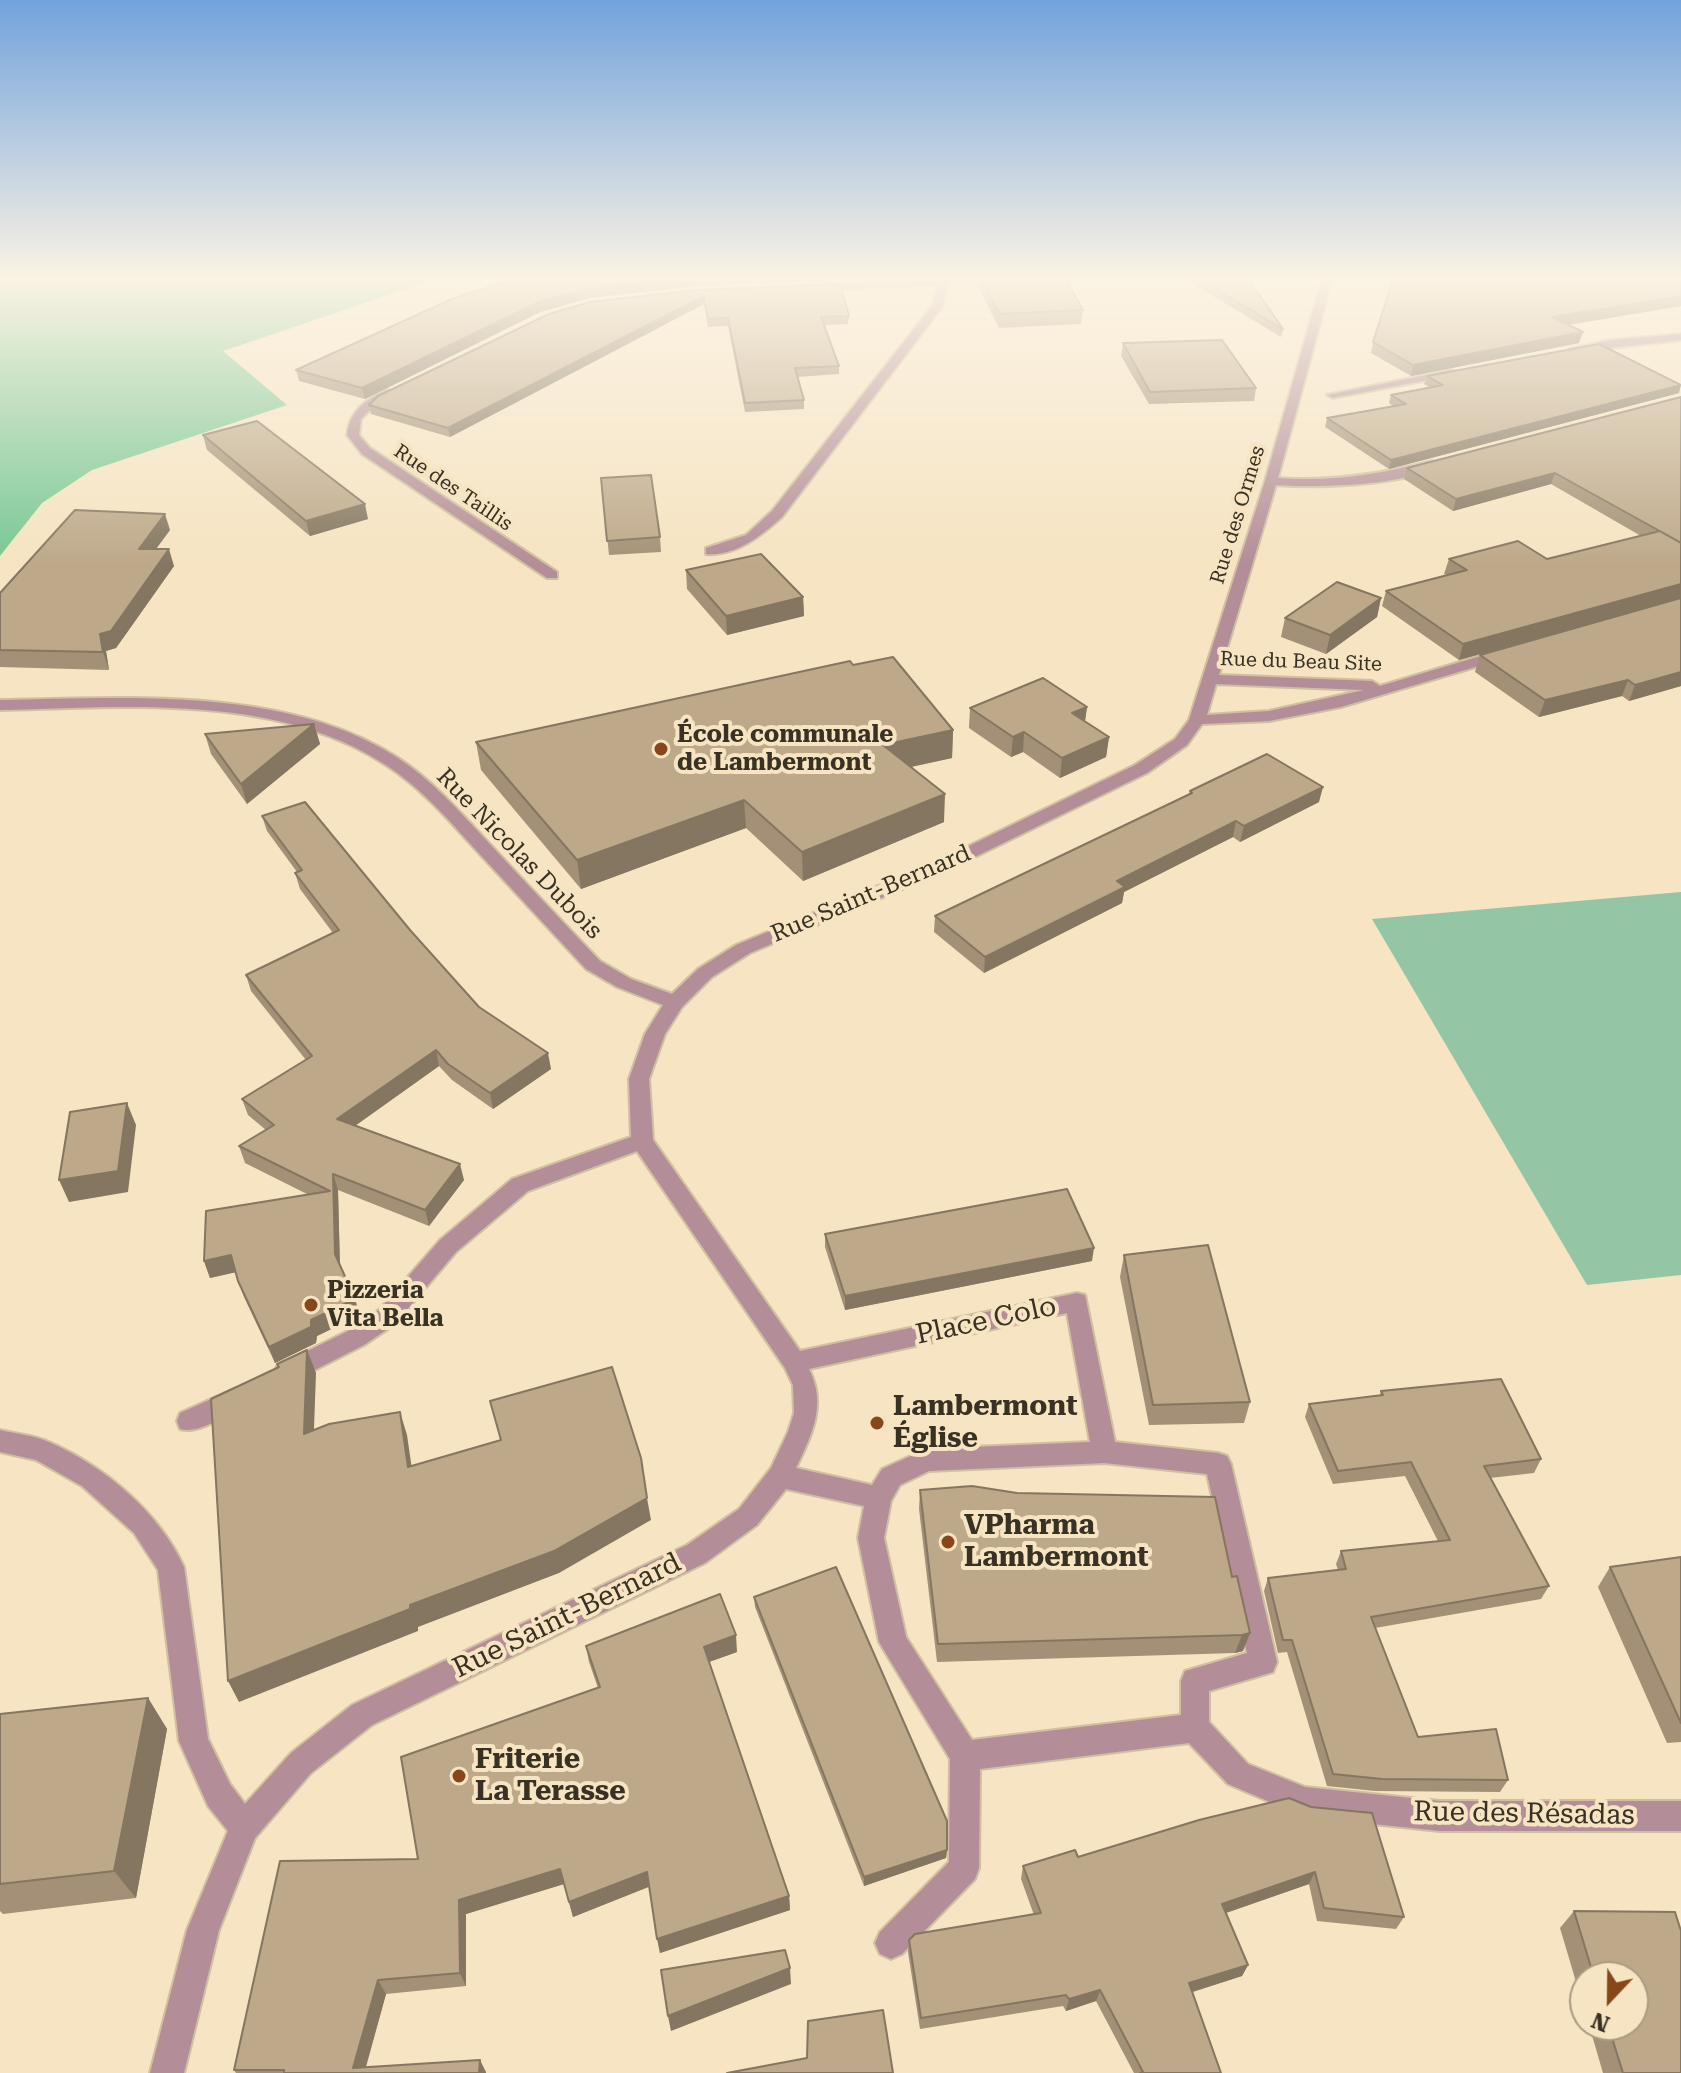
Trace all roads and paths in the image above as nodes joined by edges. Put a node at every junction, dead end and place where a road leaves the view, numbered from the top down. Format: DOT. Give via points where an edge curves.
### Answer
graph roads {
  1 [pos="886,373"];
  2 [pos="1301,373"];
  3 [pos="1453,373"];
  4 [pos="403,386"];
  5 [pos="1333,395"];
  6 [pos="1445,462"];
  7 [pos="1271,481"];
  8 [pos="711,551"];
  9 [pos="552,575"];
  10 [pos="1514,651"];
  11 [pos="1209,679"];
  12 [pos="1392,685"];
  13 [pos="0,705"];
  14 [pos="1197,720"];
  15 [pos="675,1002"];
  16 [pos="642,1141"];
  17 [pos="794,1362"];
  18 [pos="189,1421"];
  19 [pos="0,1441"];
  20 [pos="1104,1452"];
  21 [pos="780,1476"];
  22 [pos="878,1498"];
  23 [pos="1195,1728"];
  24 [pos="965,1756"];
  25 [pos="1681,1816"];
  26 [pos="244,1828"];
  27 [pos="891,1943"];
  28 [pos="167,2073"];
  1 -- 8 [label="street" via="777,514 751,538"];
  2 -- 7 [label="street, Rue des Ormes"];
  3 -- 5 [label="street"];
  4 -- 9 [label="street, Rue des Taillis" via="374,400 355,418 353,435 366,451"];
  6 -- 7 [label="street" via="1341,485"];
  7 -- 11 [label="street, Rue des Ormes"];
  10 -- 12 [label="street, Rue du Beau Site"];
  11 -- 12 [label="street, Rue du Beau Site"];
  11 -- 14 [label="street, Rue des Ormes"];
  12 -- 14 [label="street, Rue du Beau Site" via="1341,702 1269,716"];
  13 -- 15 [label="street, Rue Nicolas Dubois" via="217,710 308,724 354,740 392,761 441,802 593,965"];
  14 -- 15 [label="street, Rue Saint-Bernard" via="1181,742 1141,769 942,866 743,949 705,973"];
  15 -- 16 [label="street, Rue Saint-Bernard" via="655,1034 639,1079"];
  16 -- 17 [label="street, Rue Saint-Bernard"];
  16 -- 18 [label="street" via="520,1185 448,1246 387,1317 356,1338"];
  17 -- 20 [label="street, Place Colo" via="1077,1302"];
  17 -- 21 [label="street, Rue Saint-Bernard" via="805,1385 806,1413"];
  19 -- 26 [label="street" via="41,1450 91,1478 143,1525 171,1567 194,1741 219,1795"];
  20 -- 22 [label="street" via="926,1460 891,1477"];
  20 -- 23 [label="street" via="1218,1464 1263,1662 1195,1681"];
  21 -- 22 [label="street"];
  21 -- 26 [label="street, Rue Saint-Bernard" via="748,1517 696,1554 362,1715 301,1763"];
  22 -- 24 [label="street" via="871,1538 893,1642"];
  23 -- 24 [label="street"];
  23 -- 25 [label="street, Rue des Résadas" via="1238,1774 1305,1802 1440,1816"];
  24 -- 27 [label="street" via="964,1868"];
  26 -- 28 [label="street, Rue Saint-Bernard" via="203,1930"];
}
